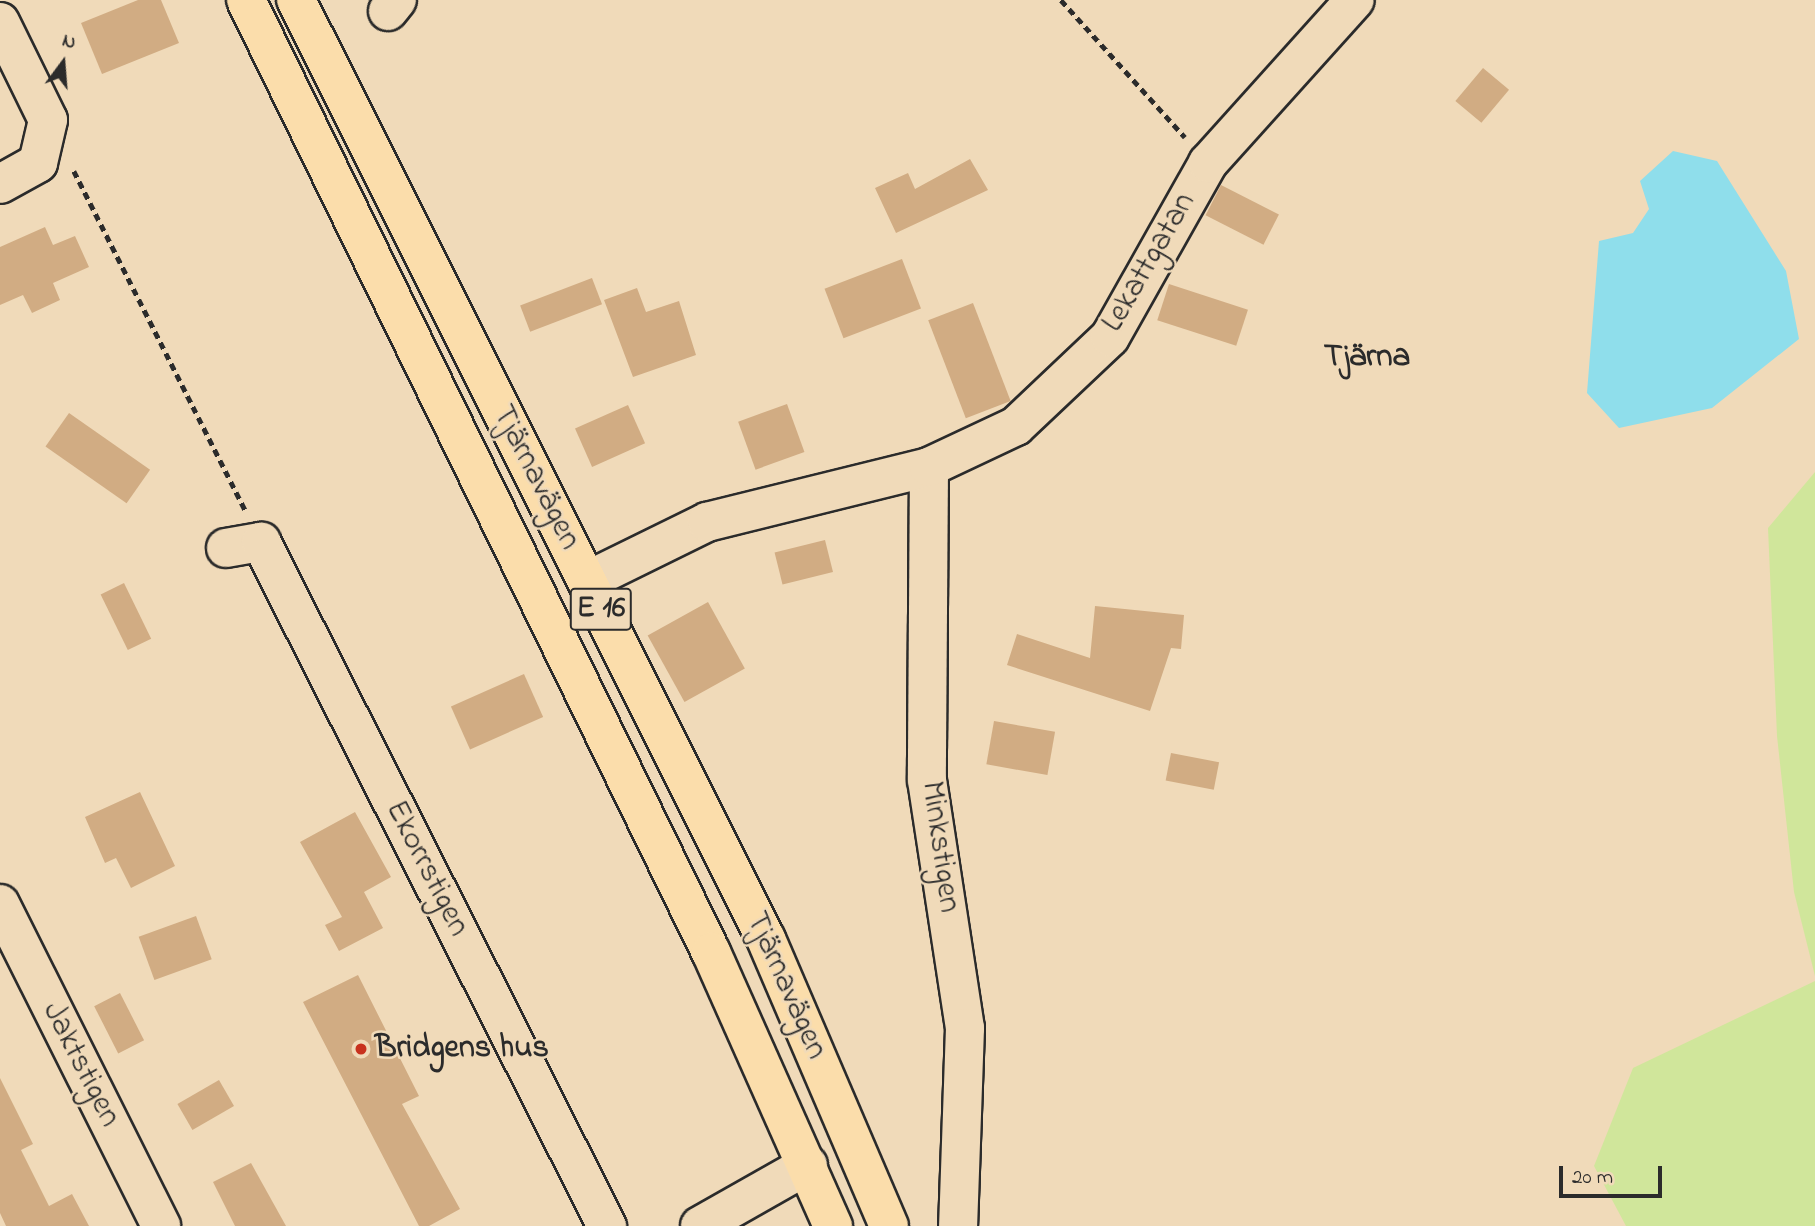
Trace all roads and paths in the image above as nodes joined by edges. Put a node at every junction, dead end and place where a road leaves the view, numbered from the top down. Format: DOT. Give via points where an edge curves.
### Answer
graph roads {
  1 [pos="246,0"];
  2 [pos="296,0"];
  3 [pos="1061,0"];
  4 [pos="1355,0"];
  5 [pos="0,22"];
  6 [pos="48,120"];
  7 [pos="1208,163"];
  8 [pos="0,184"];
  9 [pos="929,467"];
  10 [pos="244,545"];
  11 [pos="587,581"];
  12 [pos="0,904"];
  13 [pos="808,1166"];
  14 [pos="161,1226"];
  15 [pos="607,1226"];
  16 [pos="700,1226"];
  17 [pos="833,1226"];
  18 [pos="889,1226"];
  19 [pos="958,1226"];
  1 -- 13 [label="highway, Tjärnavägen / E 16" via="711,952"];
  2 -- 11 [label="highway, Tjärnavägen / E 16"];
  3 -- 7 [label="path"];
  4 -- 7 [label="street, Lekattgatan"];
  5 -- 6 [label="street"];
  6 -- 8 [label="street" via="38,163"];
  6 -- 10 [label="path"];
  7 -- 9 [label="street, Lekattgatan" via="1110,337 1016,426"];
  9 -- 11 [label="street, Lekattgatan" via="707,523"];
  9 -- 19 [label="street, Minkstigen" via="927,780 965,1028"];
  10 -- 15 [label="street, Ekorrstigen"];
  11 -- 18 [label="highway, Tjärnavägen / E 16" via="766,939"];
  12 -- 14 [label="street, Jaktstigen"];
  13 -- 16 [label="street"];
  13 -- 17 [label="highway, Tjärnavägen / E 16"];
}
